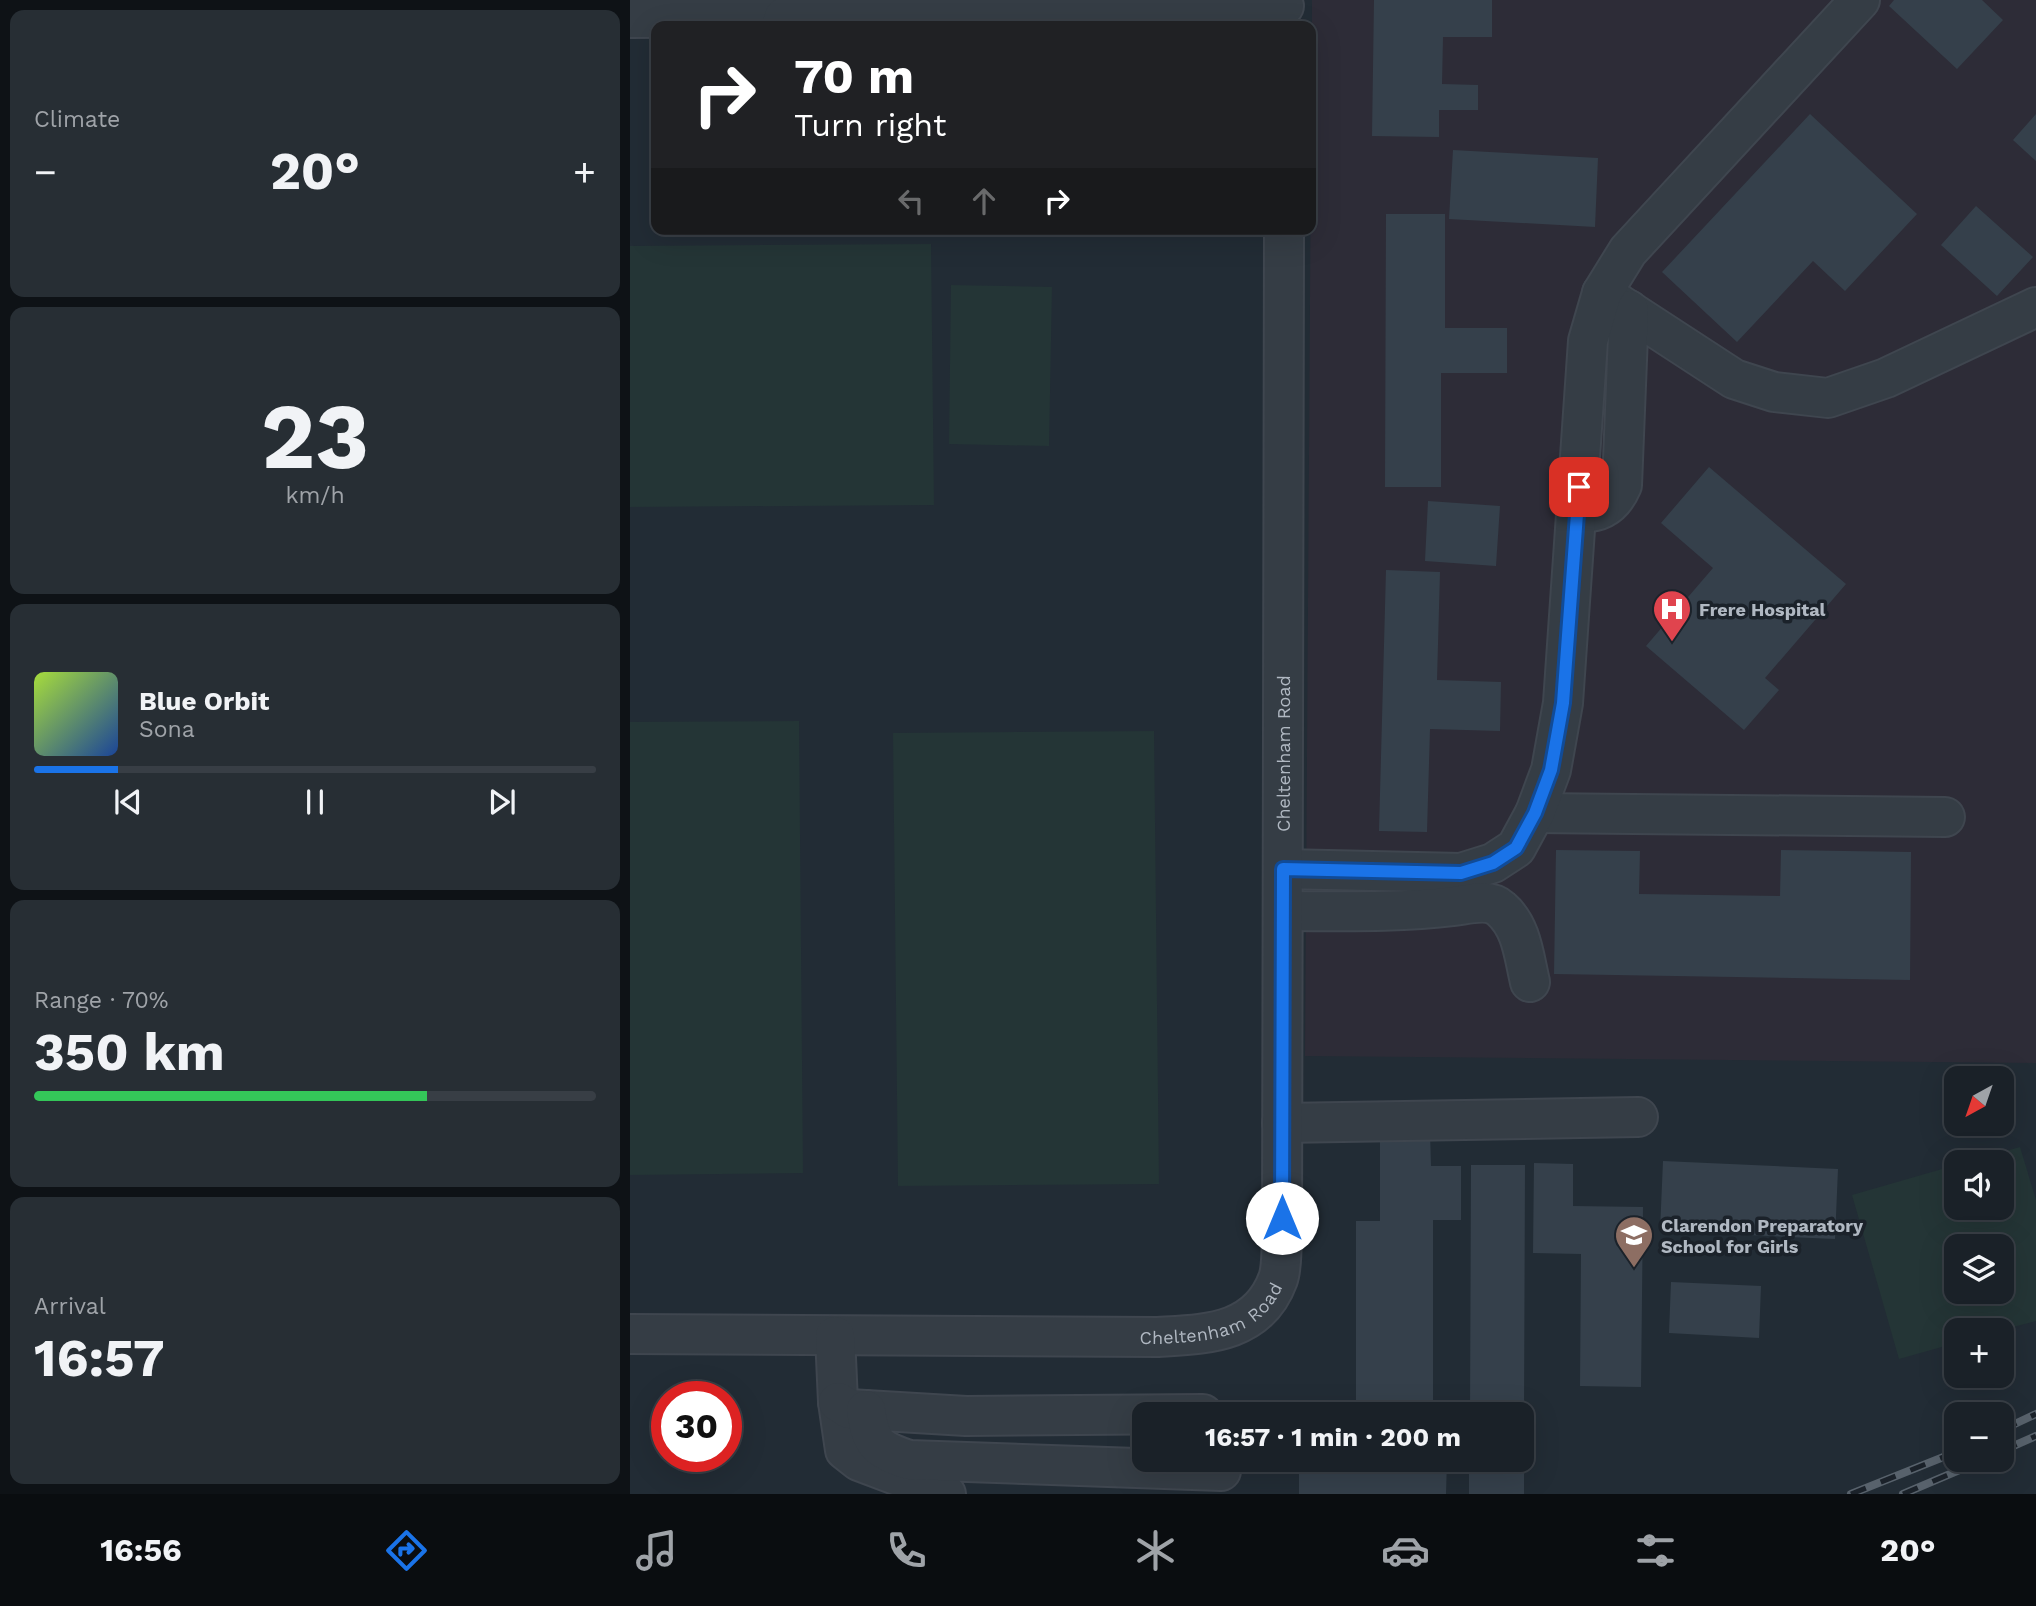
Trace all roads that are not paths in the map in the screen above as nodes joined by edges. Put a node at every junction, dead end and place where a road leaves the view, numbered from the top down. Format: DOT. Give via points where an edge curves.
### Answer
graph roads {
  1 [pos="1860,0"];
  2 [pos="1284,11"];
  3 [pos="1174,15"];
  4 [pos="630,18"];
  5 [pos="744,21"];
  6 [pos="783,21"];
  7 [pos="1284,235"];
  8 [pos="1615,302"];
  9 [pos="2036,307"];
  10 [pos="1535,813"];
  11 [pos="1945,817"];
  12 [pos="1283,869"];
  13 [pos="1283,911"];
  14 [pos="1530,982"];
  15 [pos="1638,1117"];
  16 [pos="1282,1123"];
  17 [pos="630,1334"];
  18 [pos="835,1336"];
  19 [pos="852,1406"];
  20 [pos="1132,1415"];
  21 [pos="1221,1475"];
  22 [pos="946,1494"];
  1 -- 8 [label="street" via="1628,251"];
  2 -- 3 [label="street"];
  3 -- 6 [label="street" via="801,5"];
  4 -- 5 [label="street"];
  7 -- 12 [label="street, Cheltenham Road"];
  8 -- 9 [label="street" via="1734,379 1774,392 1828,398 1886,378"];
  8 -- 10 [label="street" via="1588,341 1563,703 1551,770"];
  10 -- 11 [label="street"];
  10 -- 12 [label="street" via="1516,848 1493,863 1461,873"];
  12 -- 13 [label="street, Cheltenham Road"];
  13 -- 14 [label="street" via="1422,911 1487,902 1509,918 1522,942"];
  13 -- 16 [label="street, Cheltenham Road"];
  15 -- 16 [label="street"];
  16 -- 18 [label="street, Cheltenham Road" via="1279,1278 1265,1302 1241,1324 1214,1334 1158,1337"];
  17 -- 18 [label="street, Cheltenham Road"];
  18 -- 19 [label="street"];
  19 -- 20 [label="street" via="966,1416"];
  19 -- 21 [label="street" via="878,1447 909,1460"];
  19 -- 22 [label="street" via="845,1450 859,1461"];
}
